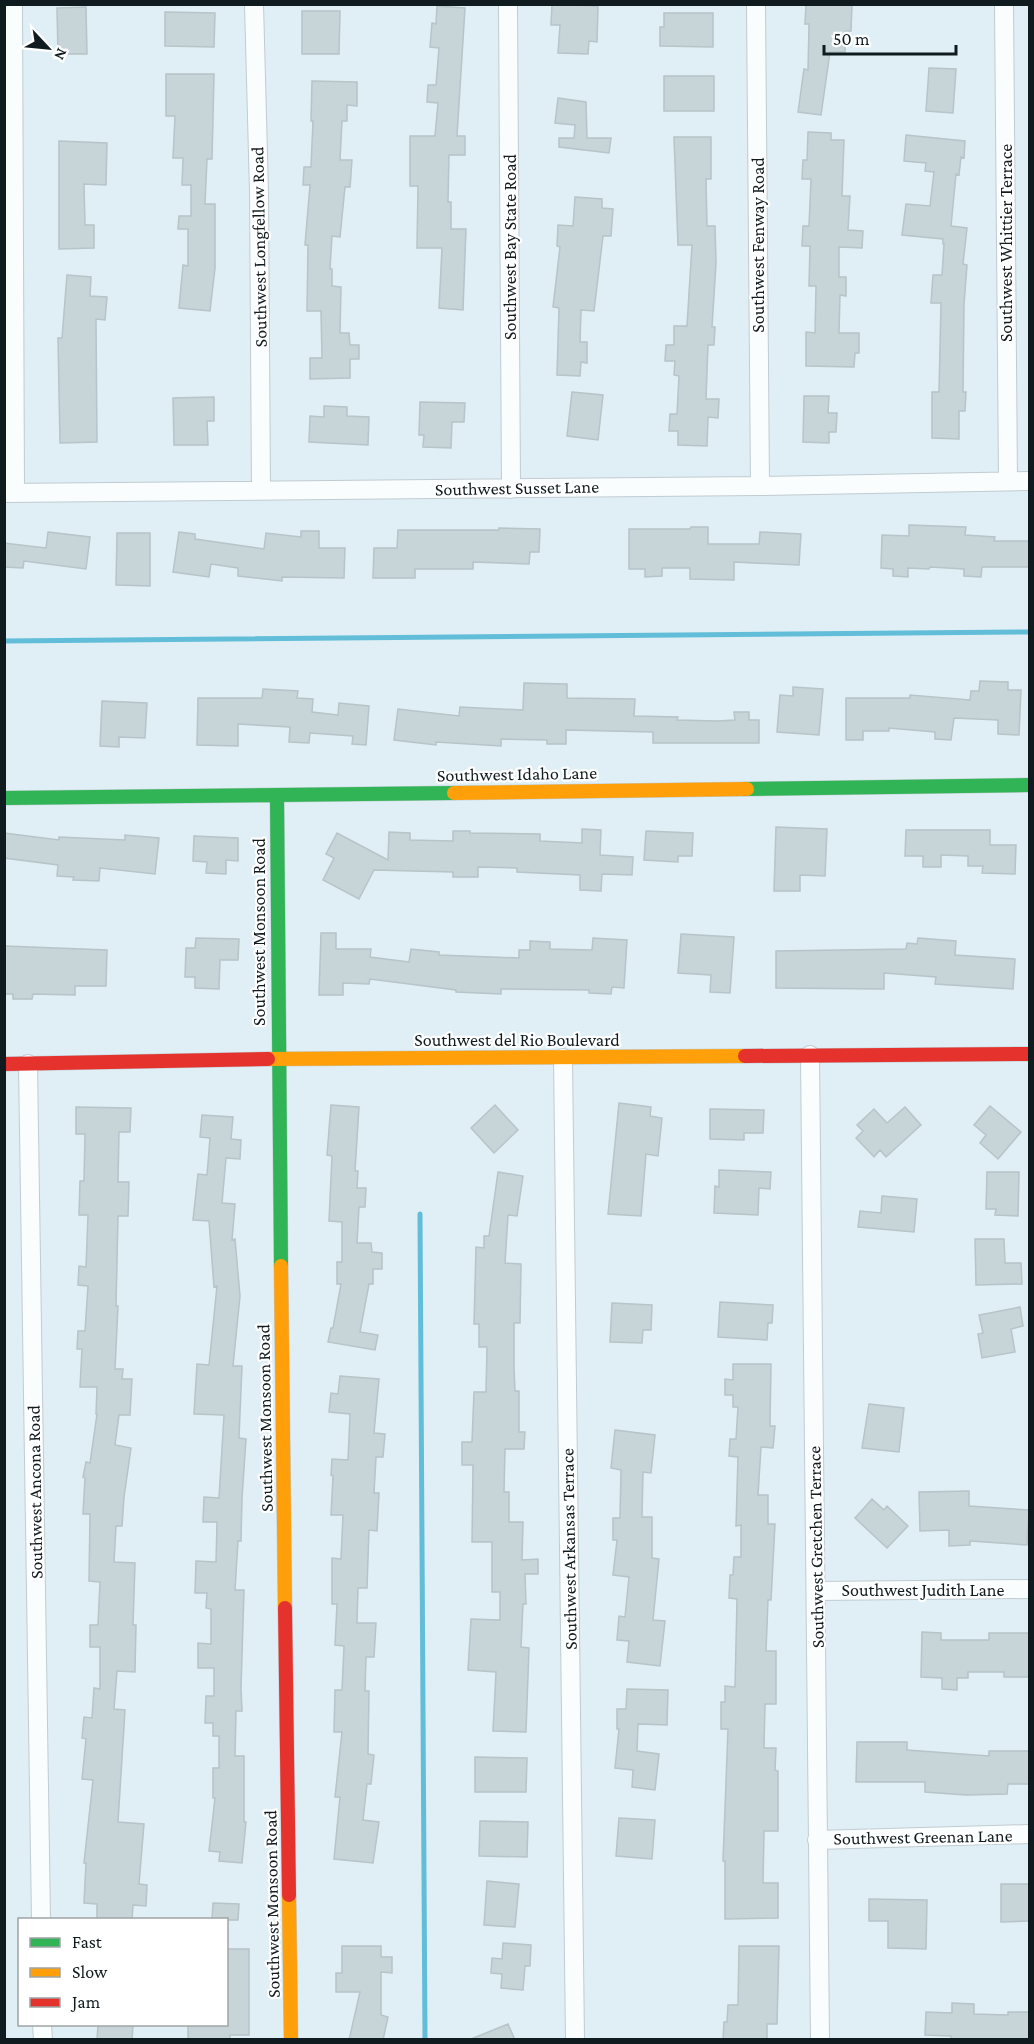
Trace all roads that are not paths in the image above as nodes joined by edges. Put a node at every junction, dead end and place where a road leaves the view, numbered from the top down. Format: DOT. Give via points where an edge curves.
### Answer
graph roads {
  1 [pos="13,4"];
  2 [pos="254,4"];
  3 [pos="508,4"];
  4 [pos="756,4"];
  5 [pos="1004,4"];
  6 [pos="1008,481"];
  7 [pos="1029,481"];
  8 [pos="760,486"];
  9 [pos="511,489"];
  10 [pos="261,490"];
  11 [pos="10,493"];
  12 [pos="1029,785"];
  13 [pos="277,796"];
  14 [pos="4,798"];
  15 [pos="1029,1053"];
  16 [pos="810,1055"];
  17 [pos="563,1058"];
  18 [pos="278,1059"];
  19 [pos="4,1064"];
  20 [pos="28,1064"];
  21 [pos="1029,1589"];
  22 [pos="816,1591"];
  23 [pos="1029,1834"];
  24 [pos="817,1840"];
  25 [pos="41,1918"];
  26 [pos="291,2040"];
  27 [pos="575,2040"];
  28 [pos="820,2040"];
  1 -- 11 [label="street"];
  2 -- 10 [label="street, Southwest Longfellow Road"];
  3 -- 9 [label="street, Southwest Bay State Road"];
  4 -- 8 [label="street, Southwest Fenway Road"];
  5 -- 6 [label="street, Southwest Whittier Terrace"];
  6 -- 7 [label="street, Southwest Susset Lane"];
  6 -- 8 [label="street, Southwest Susset Lane"];
  8 -- 9 [label="street, Southwest Susset Lane"];
  9 -- 10 [label="street, Southwest Susset Lane"];
  10 -- 11 [label="street, Southwest Susset Lane"];
  12 -- 13 [label="street, Southwest Idaho Lane"];
  13 -- 14 [label="street, Southwest Idaho Lane"];
  13 -- 18 [label="street, Southwest Monsoon Road"];
  15 -- 16 [label="street, Southwest del Rio Boulevard"];
  16 -- 17 [label="street, Southwest del Rio Boulevard"];
  16 -- 22 [label="street, Southwest Gretchen Terrace"];
  17 -- 18 [label="street, Southwest del Rio Boulevard"];
  17 -- 27 [label="street, Southwest Arkansas Terrace"];
  18 -- 20 [label="street, Southwest del Rio Boulevard"];
  18 -- 26 [label="street, Southwest Monsoon Road"];
  19 -- 20 [label="street, Southwest del Rio Boulevard"];
  20 -- 25 [label="street, Southwest Ancona Road"];
  21 -- 22 [label="street, Southwest Judith Lane"];
  22 -- 24 [label="street, Southwest Gretchen Terrace"];
  23 -- 24 [label="street, Southwest Greenan Lane"];
  24 -- 28 [label="street, Southwest Gretchen Terrace"];
}
